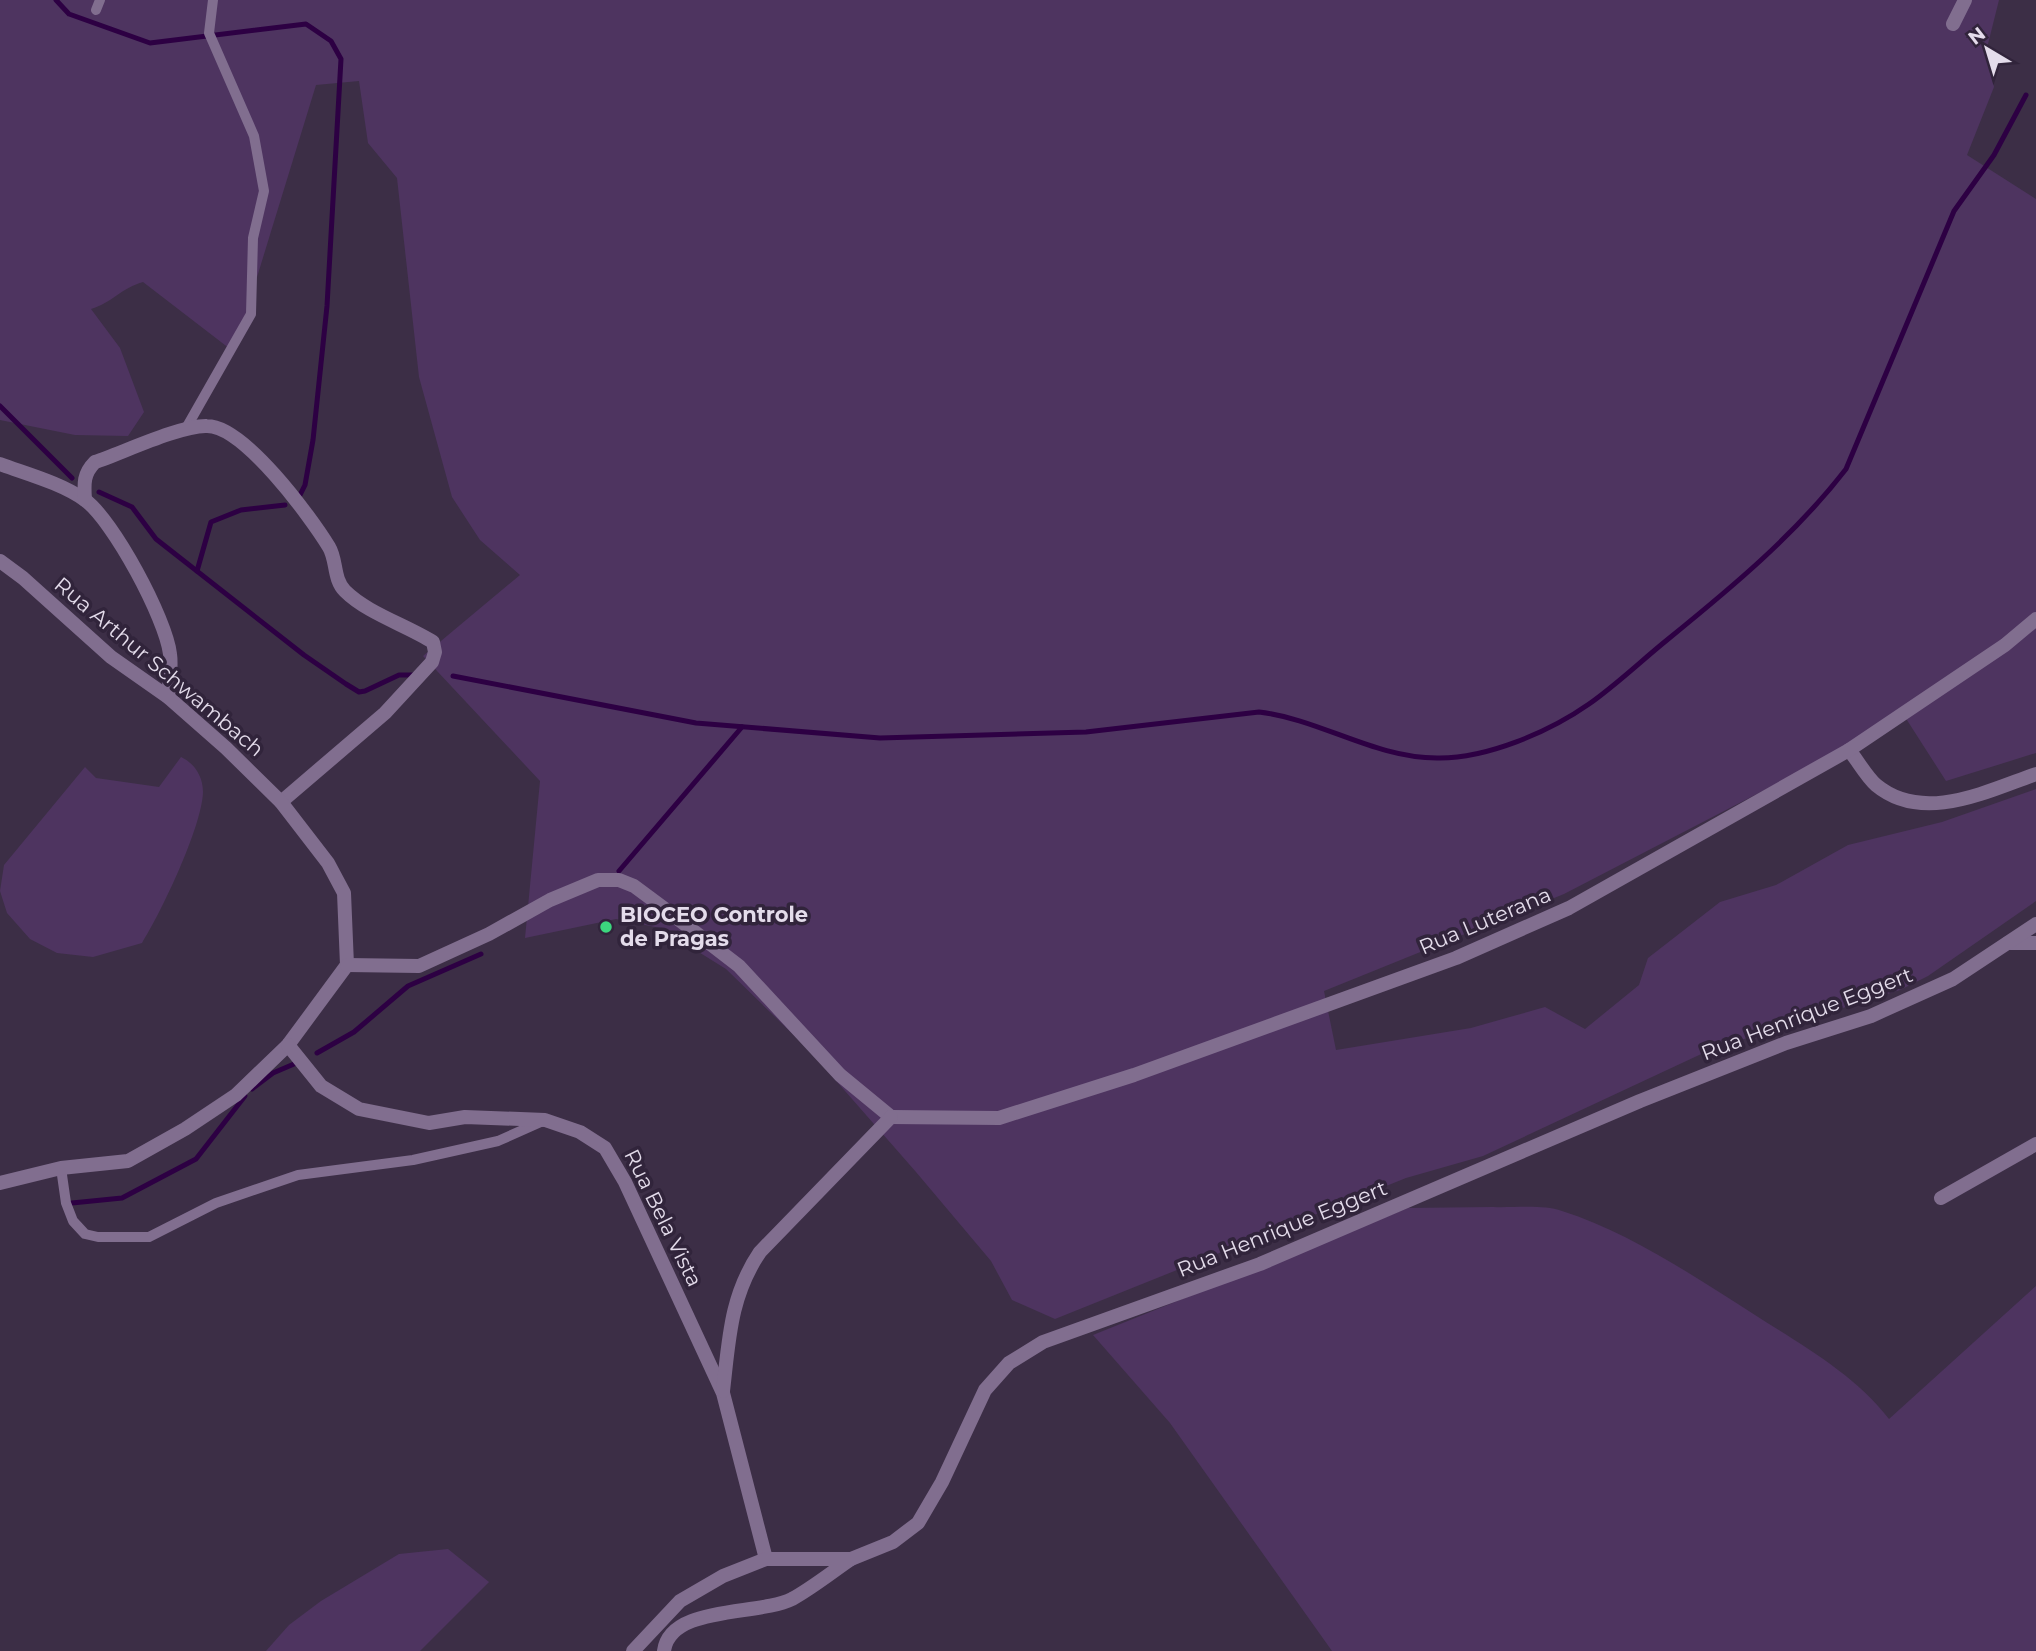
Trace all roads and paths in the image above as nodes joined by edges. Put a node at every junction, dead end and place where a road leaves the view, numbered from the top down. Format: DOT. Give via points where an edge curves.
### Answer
graph roads {
  1 [pos="213,0"];
  2 [pos="1965,0"];
  3 [pos="1954,24"];
  4 [pos="185,430"];
  5 [pos="0,464"];
  6 [pos="85,500"];
  7 [pos="0,561"];
  8 [pos="2036,619"];
  9 [pos="168,697"];
  10 [pos="1849,750"];
  11 [pos="2036,774"];
  12 [pos="281,802"];
  13 [pos="2036,924"];
  14 [pos="2008,943"];
  15 [pos="2036,943"];
  16 [pos="347,965"];
  17 [pos="288,1045"];
  18 [pos="891,1117"];
  19 [pos="545,1120"];
  20 [pos="2036,1144"];
  21 [pos="61,1168"];
  22 [pos="0,1183"];
  23 [pos="1941,1198"];
  24 [pos="723,1392"];
  25 [pos="766,1559"];
  26 [pos="851,1559"];
  27 [pos="633,1651"];
  28 [pos="664,1651"];
  1 -- 4 [label="lane" via="209,33 254,136 264,191 253,238 251,314"];
  2 -- 3 [label="street"];
  4 -- 6 [label="street" via="95,462 84,480"];
  4 -- 12 [label="street" via="207,426 239,438 260,458 331,550 343,590 433,642 432,662 385,713"];
  5 -- 6 [label="street"];
  6 -- 9 [label="street" via="138,569 170,653"];
  7 -- 9 [label="street, Rua Arthur Schwambach" via="111,657"];
  8 -- 10 [label="street, Rua Luterana" via="2005,645"];
  9 -- 12 [label="street, Rua Arthur Schwambach"];
  10 -- 11 [label="street" via="1876,785 1902,800 1933,806"];
  10 -- 18 [label="street, Rua Luterana" via="1569,908 1456,958 1134,1075 999,1118"];
  12 -- 16 [label="street, Rua Arthur Schwambach" via="328,863 344,893"];
  13 -- 14 [label="street, Rua Henrique Eggert"];
  14 -- 15 [label="street"];
  14 -- 26 [label="street, Rua Henrique Eggert" via="1953,979 1871,1016 1786,1043 1640,1101 1260,1264 1044,1342 1009,1363 985,1390 918,1523 893,1542"];
  16 -- 17 [label="street"];
  16 -- 18 [label="street" via="419,966 550,900 598,880 619,880 634,886 739,966 840,1075"];
  17 -- 19 [label="street, Rua Bela Vista" via="321,1086 359,1109 429,1123 465,1117"];
  17 -- 21 [label="street" via="236,1095 128,1161"];
  18 -- 24 [label="street" via="747,1270 733,1315"];
  19 -- 21 [label="lane" via="498,1141 413,1160 298,1175 216,1203 149,1237 85,1234 73,1221 66,1202"];
  19 -- 24 [label="street, Rua Bela Vista" via="580,1132 605,1148"];
  20 -- 23 [label="street"];
  21 -- 22 [label="street"];
  24 -- 25 [label="street, Rua Bela Vista"];
  25 -- 26 [label="street, Rua Henrique Eggert"];
  25 -- 27 [label="street, Rua Henrique Eggert" via="723,1576 680,1601"];
  26 -- 28 [label="street" via="790,1600 682,1623 666,1639"];
}
